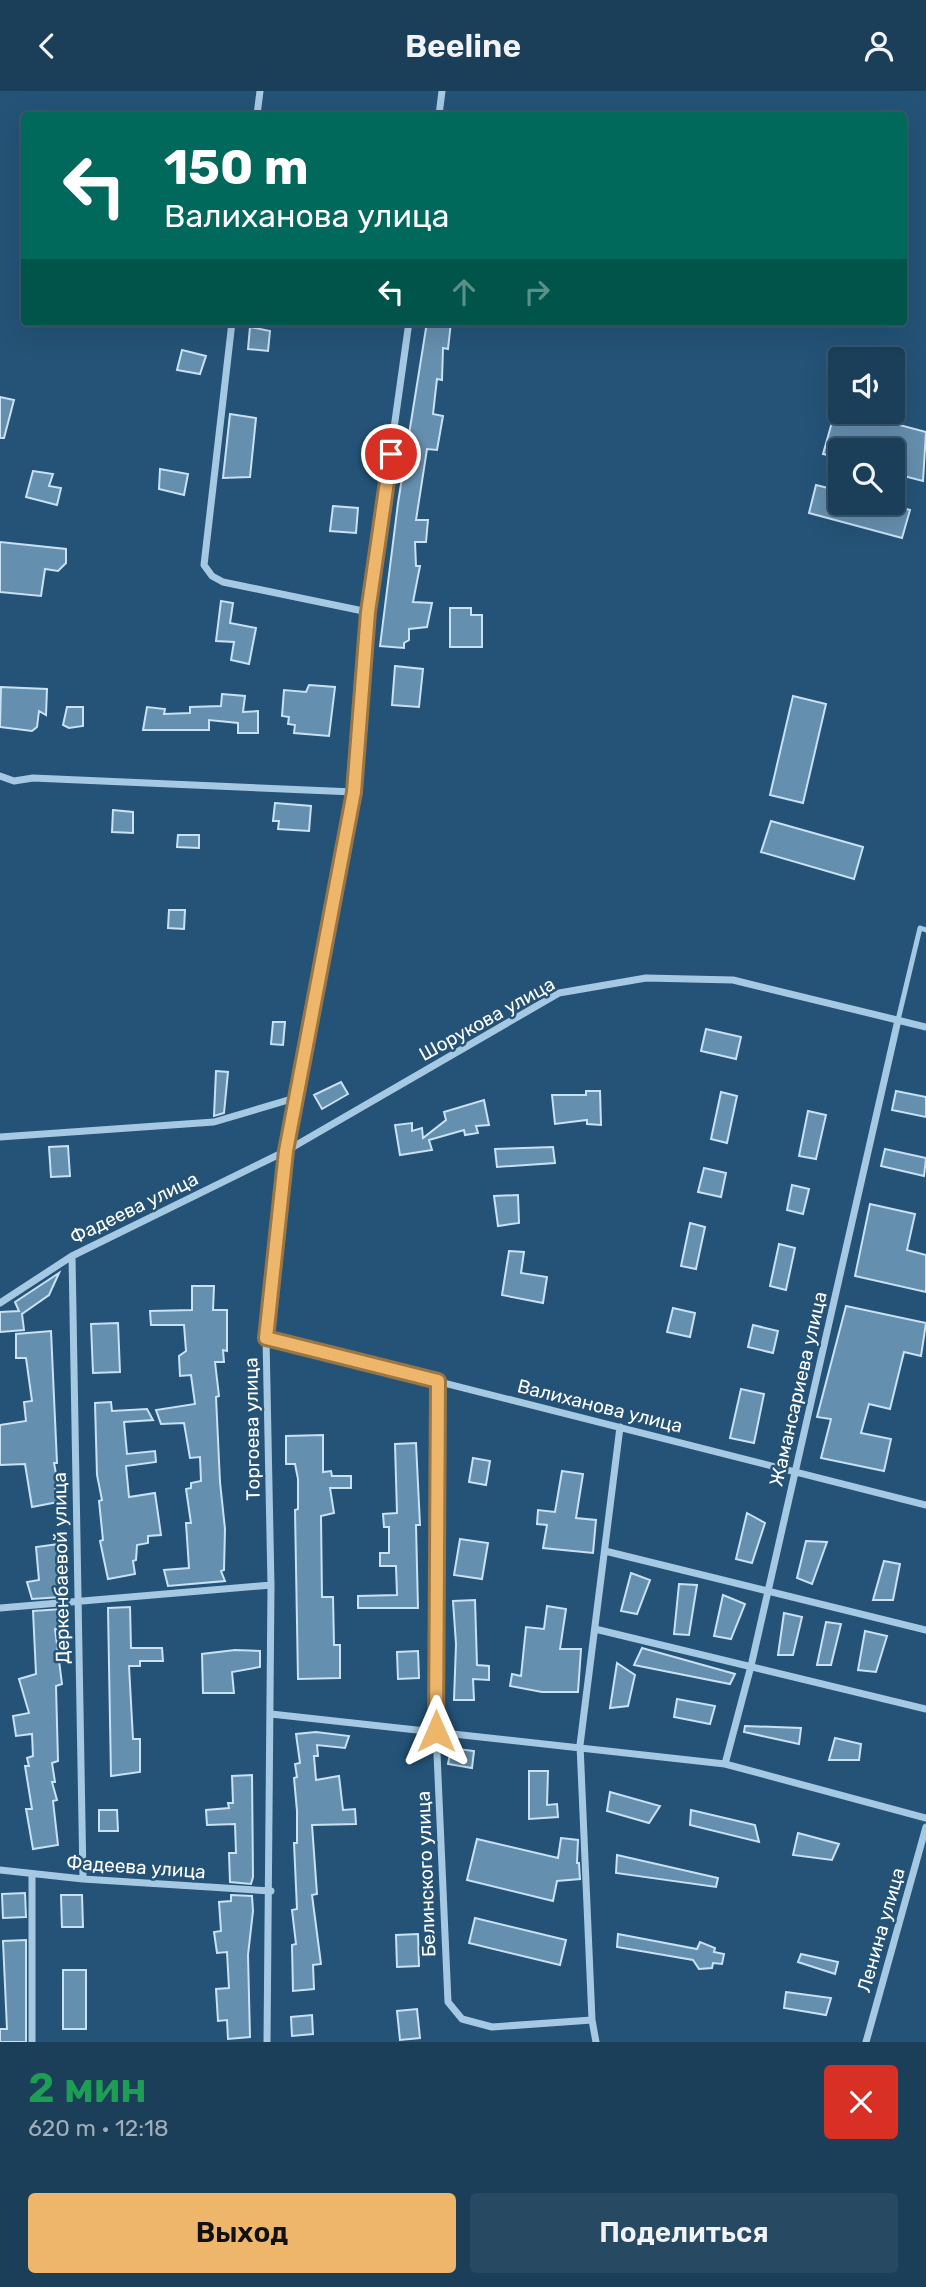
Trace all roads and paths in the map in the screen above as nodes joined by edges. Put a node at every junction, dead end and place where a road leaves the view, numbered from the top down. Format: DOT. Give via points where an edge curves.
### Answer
graph roads {
  1 [pos="260,91"];
  2 [pos="442,91"];
  3 [pos="257,112"];
  4 [pos="439,112"];
  5 [pos="232,326"];
  6 [pos="408,326"];
  7 [pos="368,612"];
  8 [pos="0,776"];
  9 [pos="354,792"];
  10 [pos="926,930"];
  11 [pos="898,1020"];
  12 [pos="926,1027"];
  13 [pos="295,1098"];
  14 [pos="0,1137"];
  15 [pos="286,1151"];
  16 [pos="72,1256"];
  17 [pos="0,1303"];
  18 [pos="266,1338"];
  19 [pos="438,1381"];
  20 [pos="621,1427"];
  21 [pos="796,1472"];
  22 [pos="926,1505"];
  23 [pos="605,1551"];
  24 [pos="271,1585"];
  25 [pos="768,1593"];
  26 [pos="77,1601"];
  27 [pos="0,1608"];
  28 [pos="595,1629"];
  29 [pos="926,1630"];
  30 [pos="751,1666"];
  31 [pos="926,1709"];
  32 [pos="271,1714"];
  33 [pos="436,1731"];
  34 [pos="580,1745"];
  35 [pos="726,1764"];
  36 [pos="926,1818"];
  37 [pos="926,1827"];
  38 [pos="0,1870"];
  39 [pos="32,1875"];
  40 [pos="82,1879"];
  41 [pos="271,1891"];
  42 [pos="592,2020"];
  43 [pos="32,2042"];
  44 [pos="267,2042"];
  45 [pos="596,2042"];
  46 [pos="866,2042"];
  1 -- 3 [label="street"];
  2 -- 4 [label="street"];
  5 -- 7 [label="street" via="204,565 223,582"];
  6 -- 7 [label="street, Торгоева улица"];
  7 -- 9 [label="street, Торгоева улица"];
  8 -- 9 [label="street" via="14,781 33,778"];
  9 -- 13 [label="street, Торгоева улица"];
  10 -- 11 [label="lane" via="920,929"];
  11 -- 12 [label="street, Шорукова улица"];
  11 -- 15 [label="street, Шорукова улица" via="733,980 646,978 559,993"];
  11 -- 21 [label="street, Жамансариева улица"];
  13 -- 14 [label="street" via="214,1122"];
  13 -- 15 [label="street, Торгоева улица"];
  15 -- 16 [label="street, Фадеева улица"];
  15 -- 18 [label="street, Торгоева улица"];
  16 -- 17 [label="street, Фадеева улица"];
  16 -- 26 [label="street, Деркенбаевой улица"];
  18 -- 19 [label="street, Валиханова улица"];
  18 -- 24 [label="street, Торгоева улица"];
  19 -- 20 [label="street, Валиханова улица"];
  19 -- 33 [label="street, Белинского улица"];
  20 -- 21 [label="street, Валиханова улица"];
  20 -- 23 [label="street"];
  21 -- 22 [label="street, Валиханова улица"];
  21 -- 25 [label="street, Жамансариева улица"];
  23 -- 25 [label="street"];
  23 -- 28 [label="street"];
  24 -- 26 [label="street"];
  24 -- 32 [label="street, Торгоева улица"];
  25 -- 29 [label="street"];
  25 -- 30 [label="street, Жамансариева улица"];
  26 -- 27 [label="street"];
  26 -- 40 [label="street, Деркенбаевой улица"];
  28 -- 30 [label="street"];
  28 -- 34 [label="street"];
  30 -- 31 [label="street"];
  30 -- 35 [label="street, Жамансариева улица"];
  32 -- 33 [label="street"];
  32 -- 41 [label="street, Торгоева улица"];
  33 -- 34 [label="street"];
  33 -- 42 [label="street, Белинского улица" via="448,2002 462,2019 492,2027"];
  34 -- 35 [label="street"];
  34 -- 42 [label="street"];
  35 -- 36 [label="street"];
  37 -- 46 [label="street, Ленина улица"];
  38 -- 39 [label="street, Фадеева улица"];
  39 -- 40 [label="street, Фадеева улица"];
  39 -- 43 [label="street"];
  40 -- 41 [label="street, Фадеева улица"];
  41 -- 44 [label="street, Торгоева улица"];
  42 -- 45 [label="street"];
}
